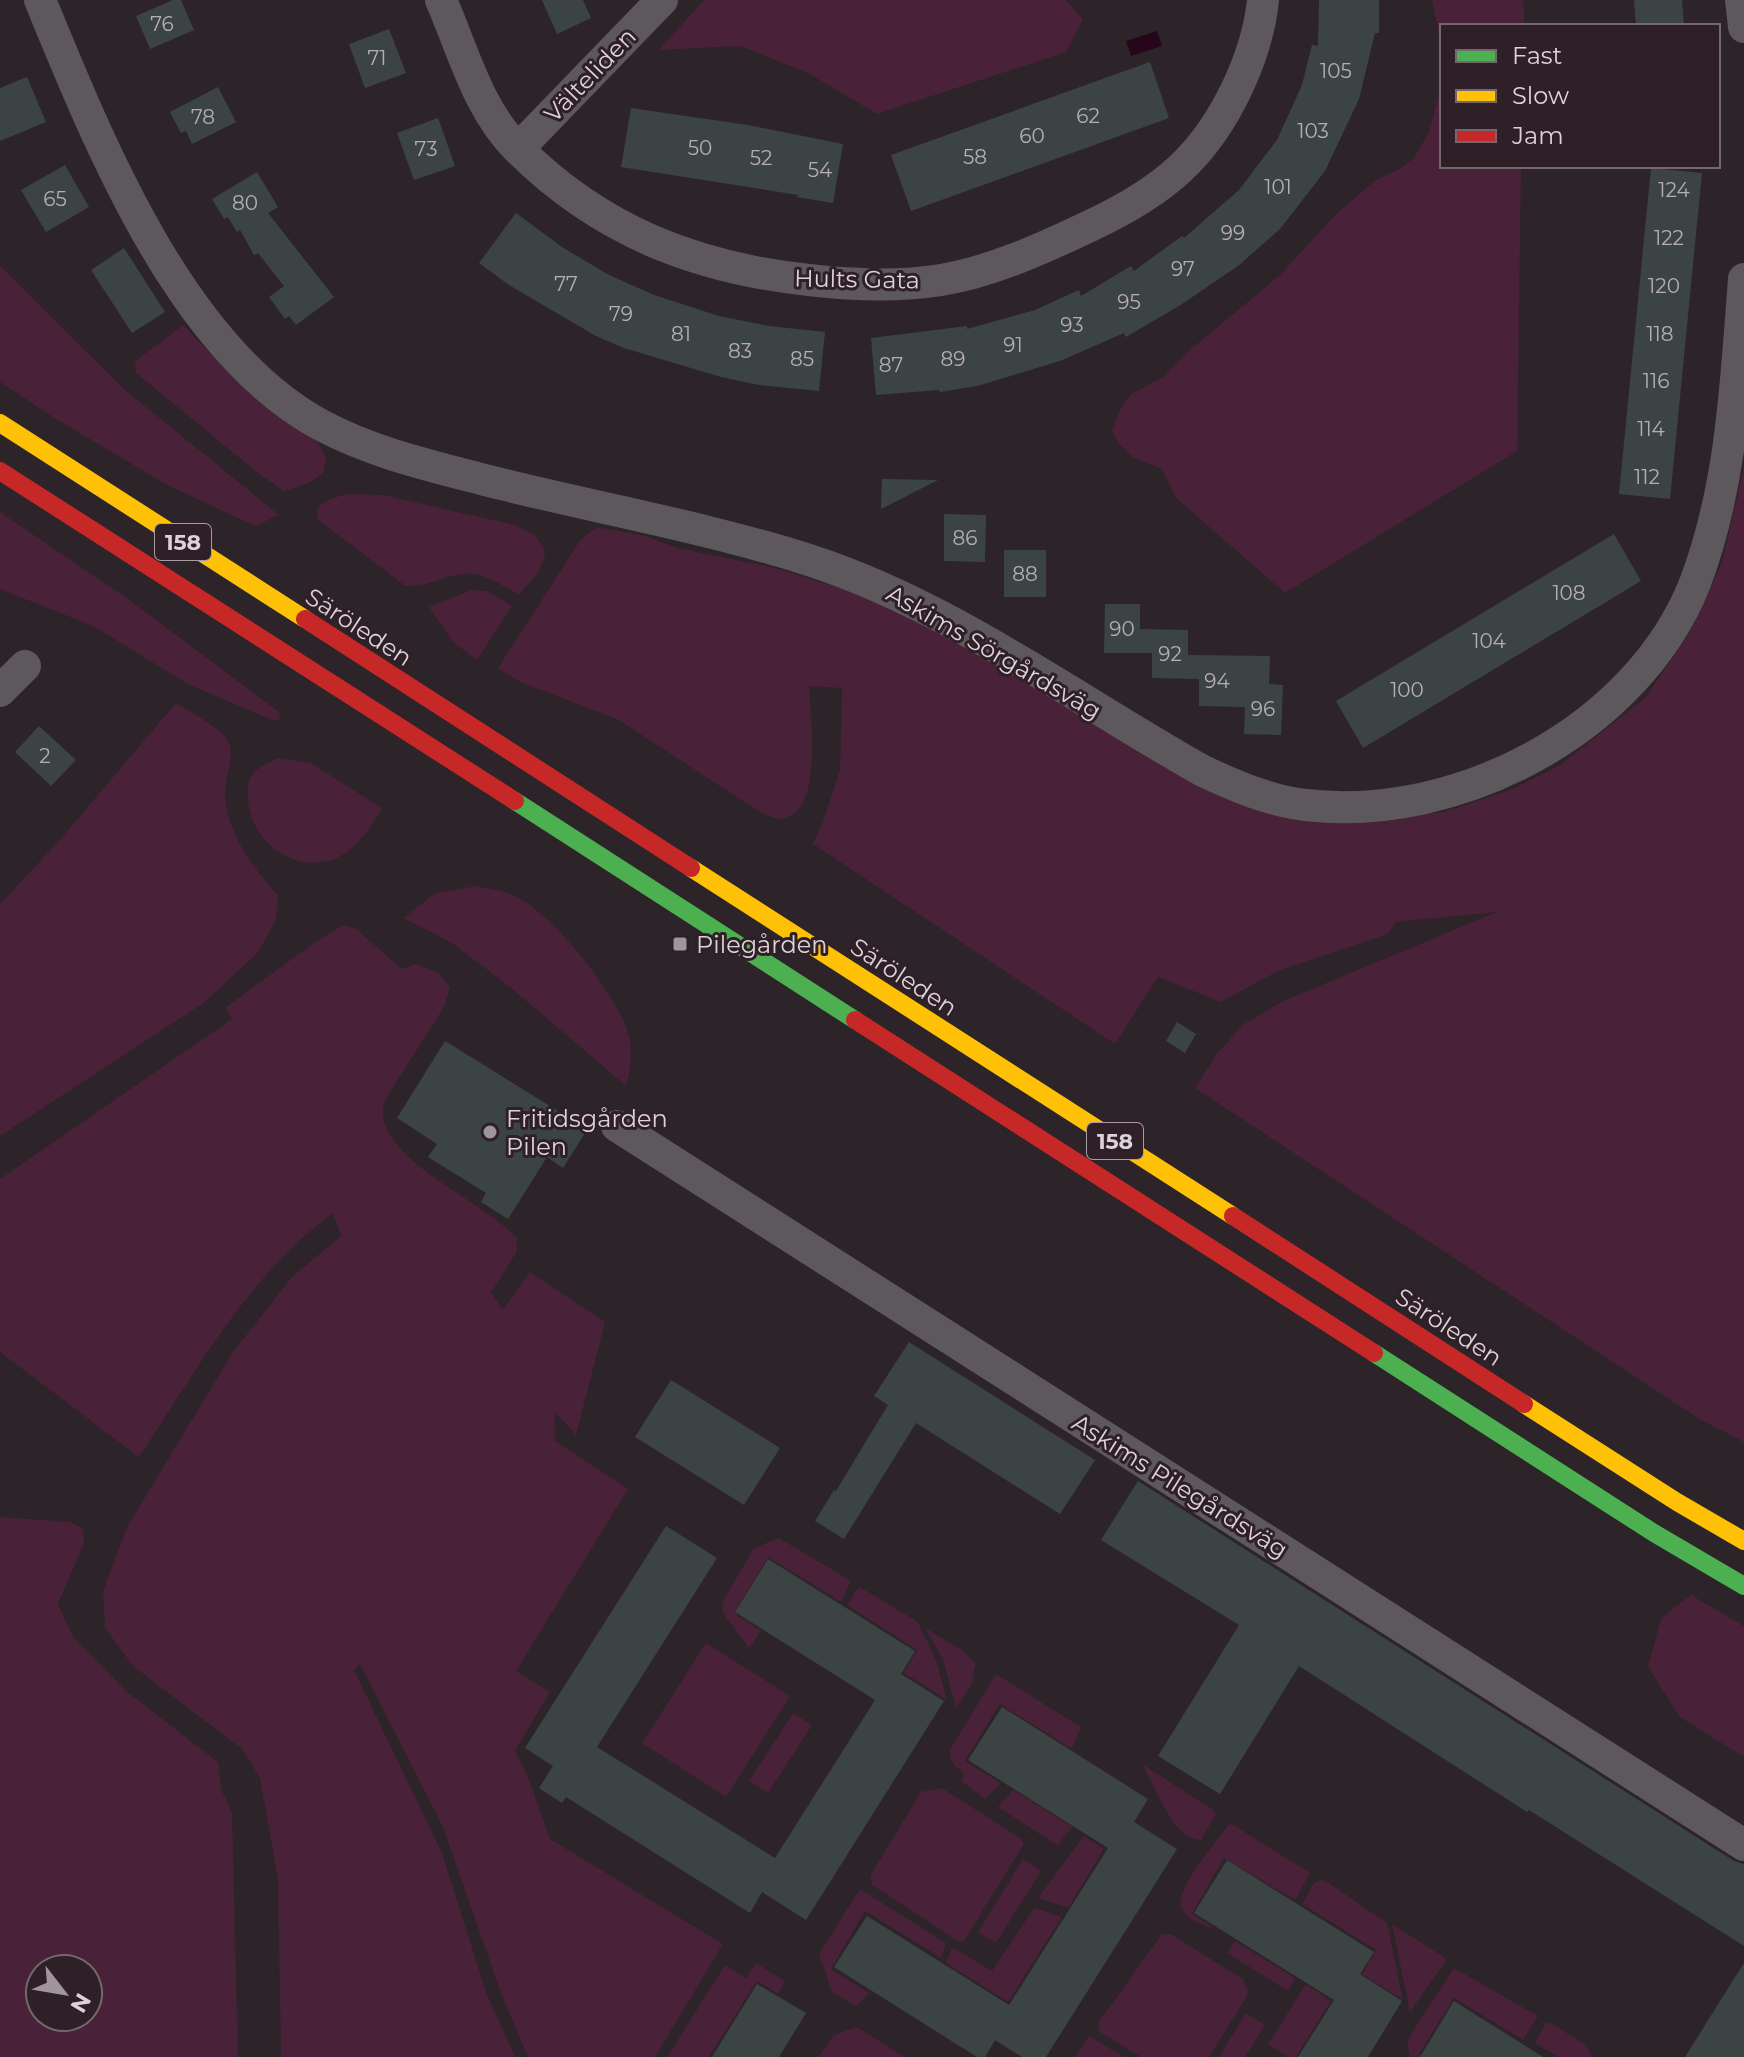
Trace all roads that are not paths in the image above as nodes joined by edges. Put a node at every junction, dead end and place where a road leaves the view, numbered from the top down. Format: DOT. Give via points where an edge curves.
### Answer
graph roads {
  1 [pos="40,0"];
  2 [pos="441,0"];
  3 [pos="662,0"];
  4 [pos="1263,0"];
  5 [pos="1741,0"];
  6 [pos="1744,27"];
  7 [pos="518,149"];
  8 [pos="1744,279"];
  9 [pos="0,423"];
  10 [pos="0,471"];
  11 [pos="25,666"];
  12 [pos="0,691"];
  13 [pos="617,1126"];
  14 [pos="1744,1541"];
  15 [pos="1744,1586"];
  16 [pos="1744,1845"];
  1 -- 8 [label="street, Askims Sörgårdsväg" via="108,158 187,297 241,363 311,419 377,449 441,468 779,552 869,581 957,626 1203,771 1303,805 1379,806 1459,788 1525,762 1591,720 1638,675 1695,583 1721,496"];
  2 -- 7 [label="street, Hults Gata" via="480,92"];
  3 -- 7 [label="street, Välteliden"];
  4 -- 7 [label="street, Hults Gata" via="1260,29 1235,93 1208,141 1183,169 1153,193 1059,241 943,280 900,285 827,282 698,260 594,210"];
  5 -- 6 [label="street"];
  9 -- 14 [label="main road, Säröleden / 158"];
  10 -- 15 [label="main road, 158"];
  11 -- 12 [label="street"];
  13 -- 16 [label="street, Askims Pilegårdsväg"];
}
